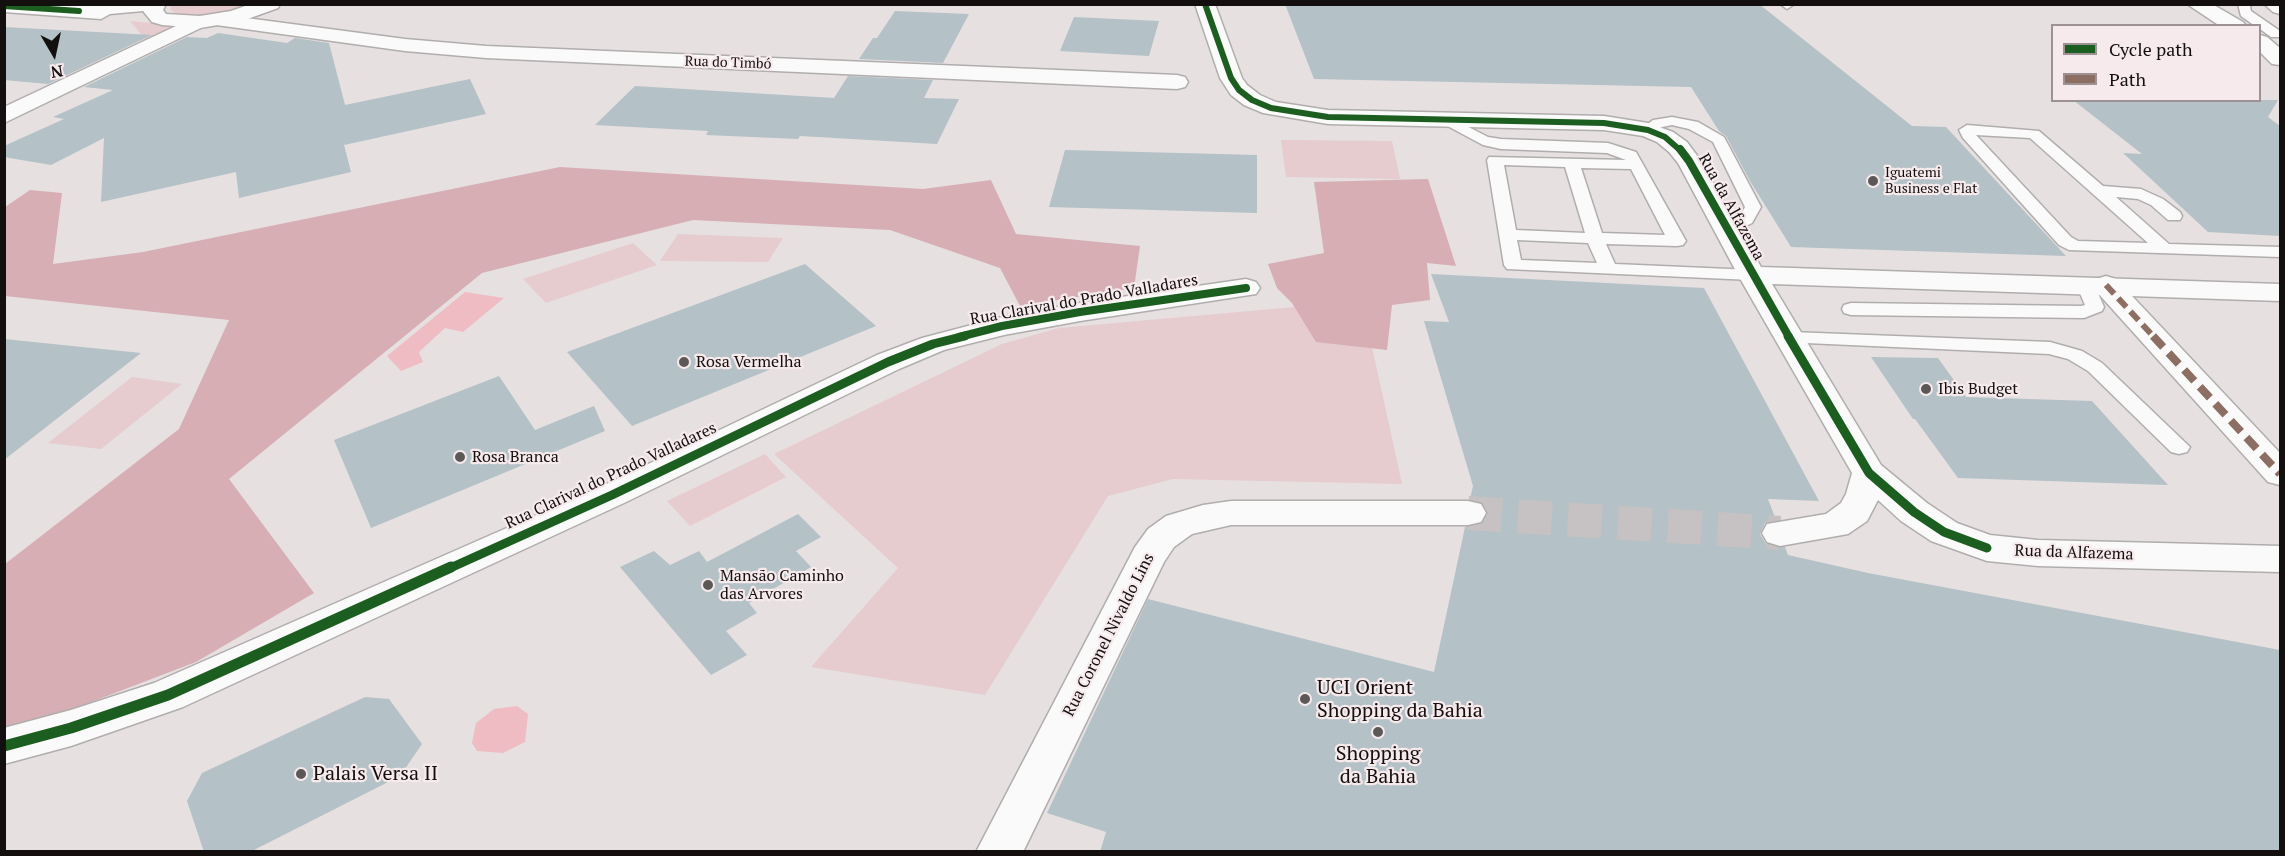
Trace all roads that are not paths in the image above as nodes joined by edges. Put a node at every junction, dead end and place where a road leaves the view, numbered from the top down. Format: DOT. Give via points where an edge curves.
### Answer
graph roads {
  1 [pos="271,4"];
  2 [pos="1205,4"];
  3 [pos="2196,4"];
  4 [pos="2246,4"];
  5 [pos="2273,4"];
  6 [pos="4,6"];
  7 [pos="2280,8"];
  8 [pos="158,11"];
  9 [pos="251,12"];
  10 [pos="208,21"];
  11 [pos="2232,24"];
  12 [pos="2257,24"];
  13 [pos="279,28"];
  14 [pos="2261,28"];
  15 [pos="2273,38"];
  16 [pos="2280,59"];
  17 [pos="1177,82"];
  18 [pos="4,116"];
  19 [pos="1447,120"];
  20 [pos="1648,130"];
  21 [pos="1572,163"];
  22 [pos="1637,165"];
  23 [pos="2099,191"];
  24 [pos="2174,216"];
  25 [pos="1728,230"];
  26 [pos="1509,235"];
  27 [pos="1595,239"];
  28 [pos="2165,249"];
  29 [pos="2280,252"];
  30 [pos="1608,269"];
  31 [pos="1752,275"];
  32 [pos="2095,285"];
  33 [pos="1246,288"];
  34 [pos="2280,292"];
  35 [pos="1851,309"];
  36 [pos="1791,338"];
  37 [pos="2179,447"];
  38 [pos="1869,473"];
  39 [pos="2280,474"];
  40 [pos="1468,513"];
  41 [pos="1780,532"];
  42 [pos="2280,559"];
  43 [pos="4,746"];
  44 [pos="999,852"];
  1 -- 9 [label="street"];
  2 -- 19 [label="street, Rua da Alfazema" via="1231,78 1252,100 1271,108 1328,117"];
  3 -- 11 [label="street"];
  4 -- 12 [label="lane" via="2244,13"];
  5 -- 7 [label="street"];
  6 -- 8 [label="street"];
  8 -- 10 [label="street" via="184,22"];
  9 -- 10 [label="street"];
  9 -- 13 [label="street, Rua do Timbó"];
  10 -- 13 [label="street, Rua do Timbó"];
  10 -- 18 [label="street"];
  13 -- 17 [label="street, Rua do Timbó" via="486,52"];
  14 -- 15 [label="lane"];
  15 -- 16 [label="street"];
  19 -- 20 [label="street, Rua da Alfazema" via="1604,123"];
  19 -- 22 [label="lane" via="1483,140 1608,148 1631,155"];
  20 -- 25 [label="street, Rua da Alfazema" via="1678,147"];
  20 -- 25 [label="lane" via="1658,123 1672,121 1693,124 1719,140 1753,207 1746,219"];
  21 -- 22 [label="lane"];
  21 -- 26 [label="lane" via="1495,160"];
  21 -- 27 [label="lane"];
  22 -- 27 [label="lane" via="1677,241"];
  23 -- 24 [label="lane" via="2141,194"];
  23 -- 28 [label="lane"];
  23 -- 28 [label="lane" via="2034,134 1967,130 2066,242 2090,248"];
  25 -- 31 [label="street, Rua da Alfazema"];
  26 -- 27 [label="lane"];
  26 -- 30 [label="lane" via="1514,265"];
  27 -- 30 [label="lane"];
  28 -- 29 [label="lane"];
  30 -- 31 [label="lane"];
  31 -- 32 [label="street, Rua da Alfazema"];
  31 -- 36 [label="street, Rua da Alfazema"];
  32 -- 34 [label="street, Rua da Alfazema"];
  32 -- 35 [label="lane" via="2095,307 2084,312"];
  32 -- 39 [label="street"];
  33 -- 43 [label="street, Rua Clarival do Prado Valladares" via="1002,326 933,344 612,495 168,695"];
  36 -- 37 [label="lane" via="2050,348 2075,355 2095,367"];
  36 -- 38 [label="street, Rua da Alfazema"];
  38 -- 41 [label="street" via="1854,512 1835,525"];
  38 -- 42 [label="street, Rua da Alfazema" via="1944,532 1987,548 2038,553"];
  40 -- 44 [label="street, Rua Coronel Nivaldo Lins" via="1232,513 1179,525 1161,538 1148,556"];
}
